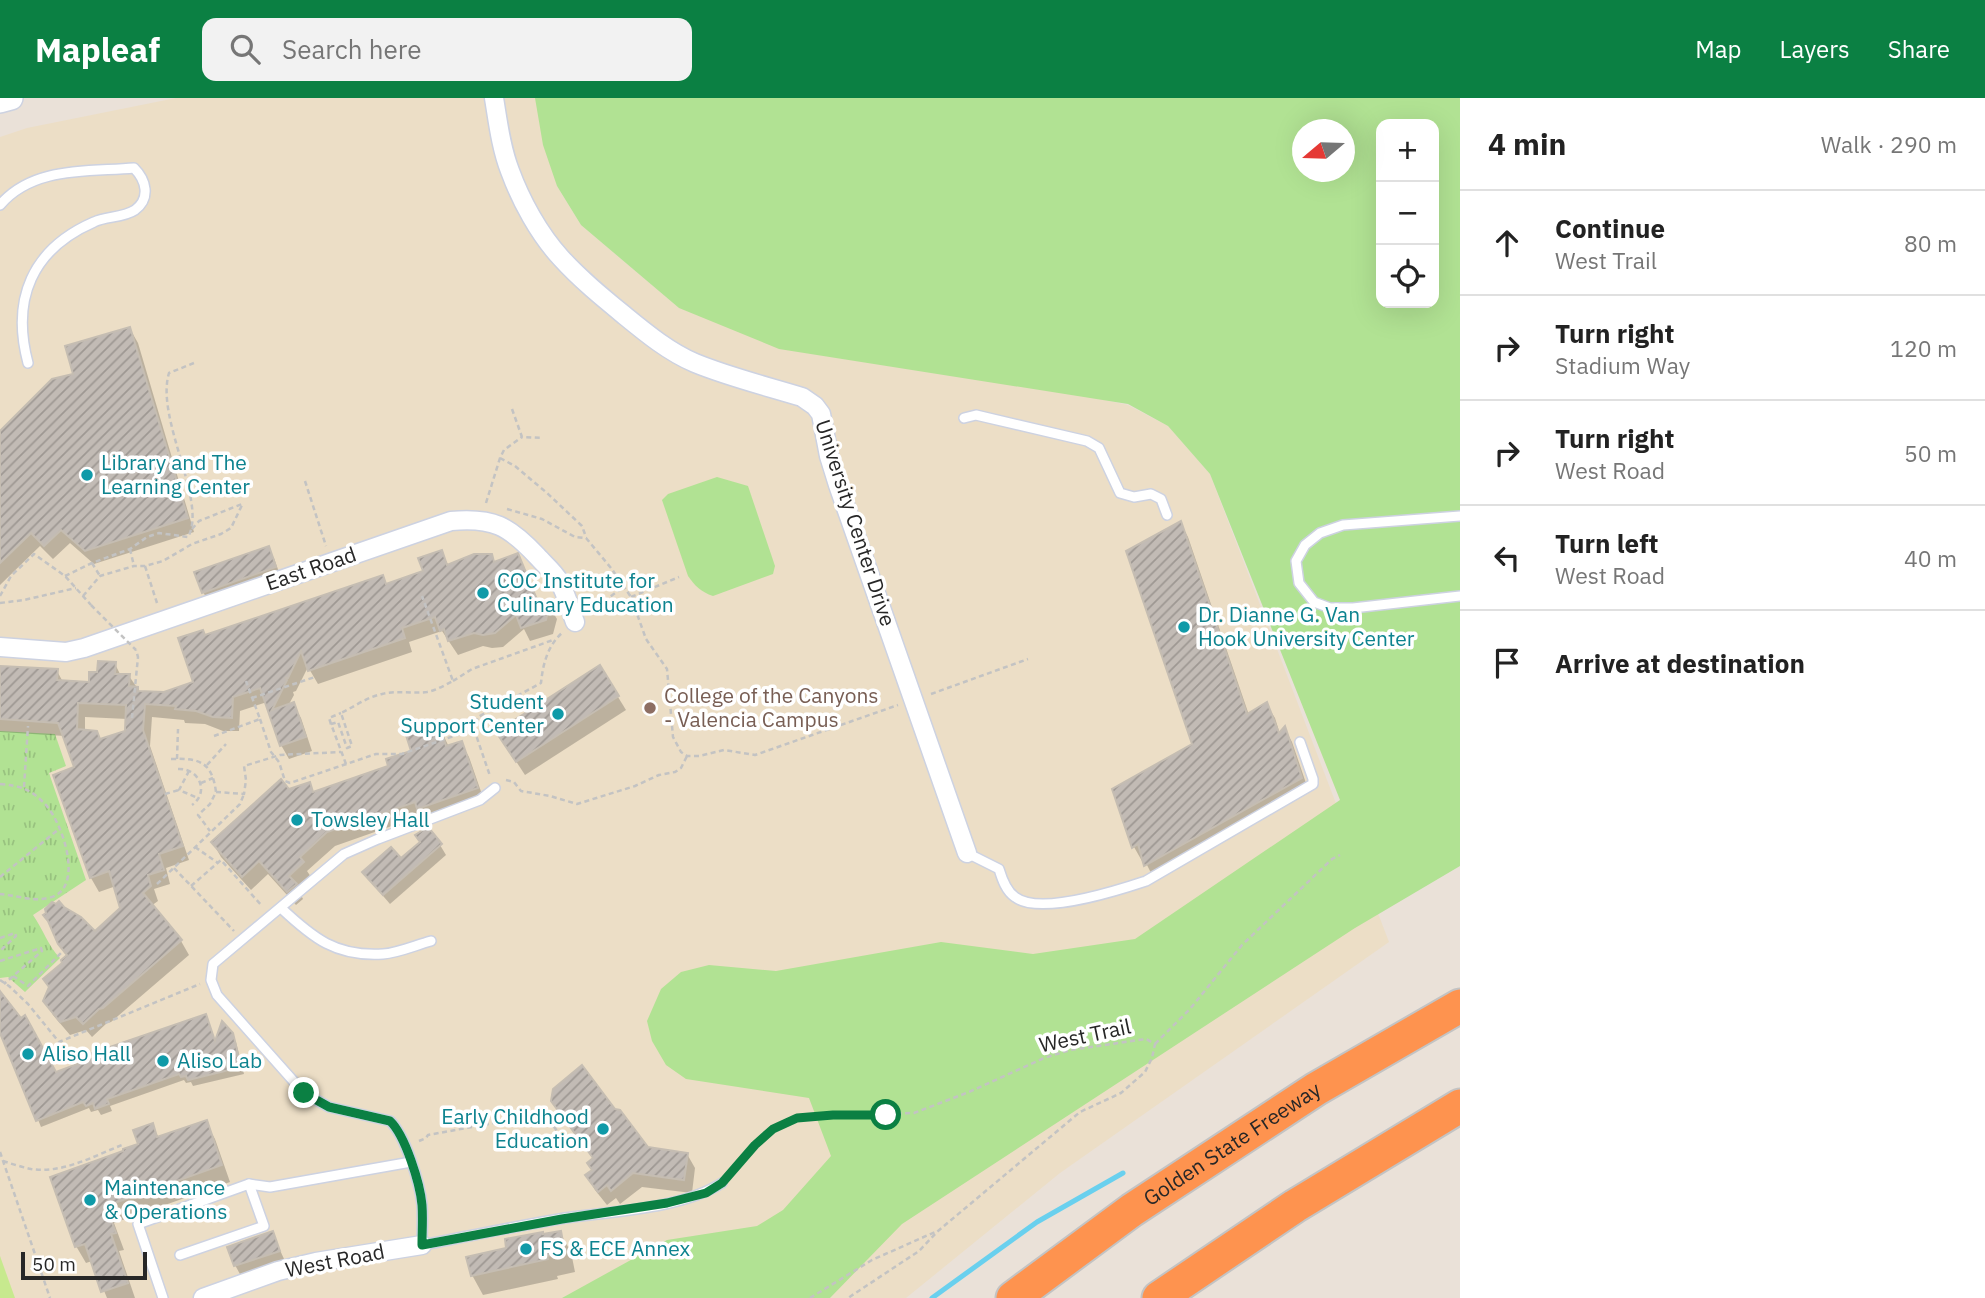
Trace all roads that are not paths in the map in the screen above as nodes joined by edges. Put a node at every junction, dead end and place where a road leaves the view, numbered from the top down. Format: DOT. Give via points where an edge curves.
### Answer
graph roads {
  1 [pos="11,98"];
  2 [pos="494,98"];
  3 [pos="0,101"];
  4 [pos="0,205"];
  5 [pos="28,363"];
  6 [pos="964,418"];
  7 [pos="1167,515"];
  8 [pos="1460,516"];
  9 [pos="1460,596"];
  10 [pos="575,622"];
  11 [pos="0,647"];
  12 [pos="1300,743"];
  13 [pos="495,788"];
  14 [pos="967,853"];
  15 [pos="281,908"];
  16 [pos="431,941"];
  17 [pos="1460,1006"];
  18 [pos="1460,1106"];
  19 [pos="411,1162"];
  20 [pos="722,1183"];
  21 [pos="249,1184"];
  22 [pos="422,1245"];
  23 [pos="180,1255"];
  24 [pos="163,1298"];
  25 [pos="202,1298"];
  26 [pos="1013,1298"];
  27 [pos="1159,1298"];
  1 -- 3 [label="street"];
  2 -- 14 [label="street, University Center Drive" via="509,169 522,198 559,256 586,284 677,354 802,397 821,414 838,485"];
  4 -- 5 [label="lane" via="9,194 48,175 134,168 145,186 138,208 97,220 48,252 32,278 22,311"];
  6 -- 7 [label="lane" via="976,415 1087,441 1099,448 1120,494 1151,494 1161,499"];
  8 -- 9 [label="lane" via="1343,525 1320,533 1305,545 1296,561 1299,583 1314,602 1330,608"];
  10 -- 11 [label="street, East Road" via="559,580 519,537 485,514 451,521 84,648 66,652"];
  12 -- 14 [label="lane" via="1313,784 1146,881 1123,889 1069,902 1025,902 1014,897 999,869"];
  13 -- 15 [label="lane" via="480,800 344,854"];
  15 -- 16 [label="lane" via="329,947 360,954 385,954"];
  15 -- 19 [label="lane" via="213,964 211,980 217,995 304,1093 329,1107 390,1121"];
  17 -- 26 [label="highway, Golden State Freeway" via="1316,1089 1132,1210"];
  18 -- 27 [label="highway" via="1295,1206"];
  19 -- 21 [label="lane" via="270,1187"];
  19 -- 22 [label="lane" via="422,1204"];
  20 -- 22 [label="lane" via="706,1193 667,1203"];
  21 -- 23 [label="lane" via="264,1226"];
  21 -- 24 [label="lane" via="138,1224"];
  22 -- 25 [label="street, West Road" via="304,1265"];
}
